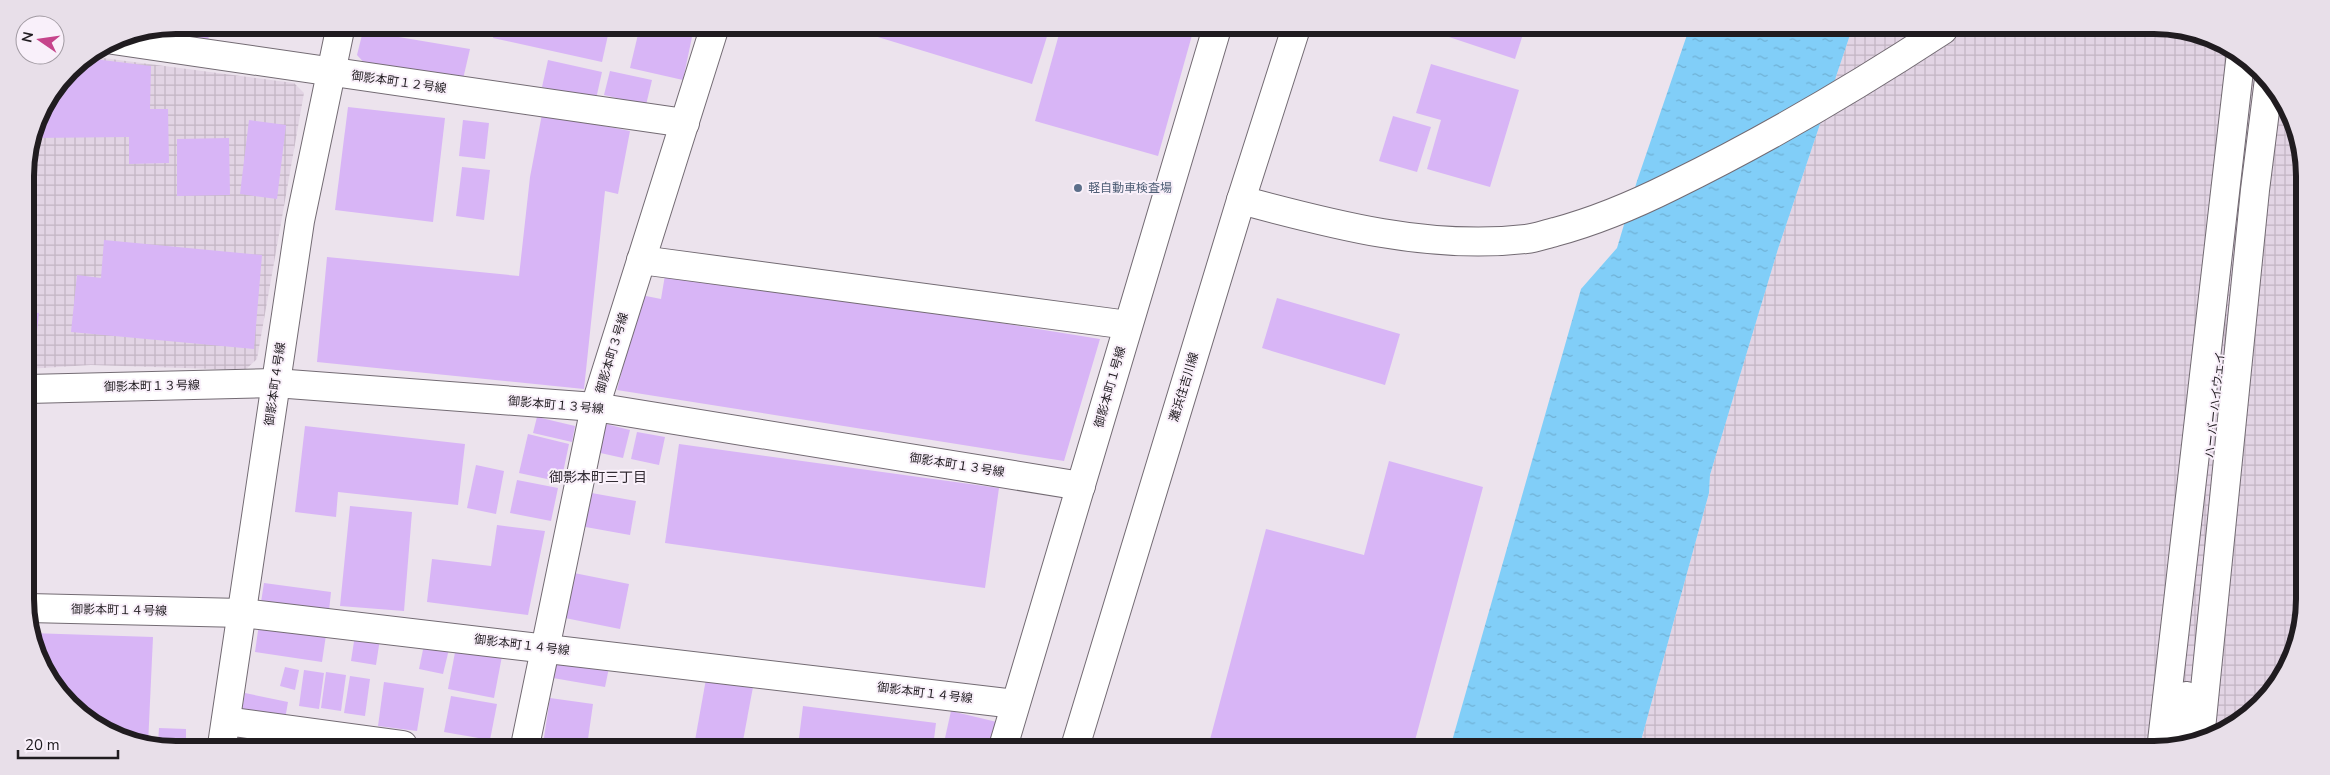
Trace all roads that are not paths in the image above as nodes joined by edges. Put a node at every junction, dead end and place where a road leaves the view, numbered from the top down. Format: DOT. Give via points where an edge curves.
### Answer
graph roads {
  1 [pos="339,34"];
  2 [pos="713,34"];
  3 [pos="1215,34"];
  4 [pos="1294,34"];
  5 [pos="1937,34"];
  6 [pos="129,42"];
  7 [pos="2240,63"];
  8 [pos="331,72"];
  9 [pos="2252,73"];
  10 [pos="2268,91"];
  11 [pos="685,123"];
  12 [pos="1241,200"];
  13 [pos="641,260"];
  14 [pos="1128,325"];
  15 [pos="275,383"];
  16 [pos="34,389"];
  17 [pos="595,407"];
  18 [pos="1081,486"];
  19 [pos="34,608"];
  20 [pos="242,613"];
  21 [pos="545,648"];
  22 [pos="1016,704"];
  23 [pos="224,733"];
  24 [pos="2201,734"];
  25 [pos="2182,739"];
  26 [pos="334,741"];
  27 [pos="526,741"];
  28 [pos="1005,741"];
  29 [pos="1077,741"];
  30 [pos="2162,741"];
  1 -- 8 [label="street, 御影本町４号線"];
  2 -- 11 [label="street, 御影本町３号線"];
  3 -- 14 [label="street, 御影本町１号線"];
  4 -- 12 [label="street, 灘浜住吉川線"];
  5 -- 12 [label="street" via="1713,166 1638,203 1585,224 1528,239 1443,242 1408,238"];
  6 -- 8 [label="street, 御影本町１２号線"];
  7 -- 30 [label="street"];
  8 -- 11 [label="street, 御影本町１２号線"];
  8 -- 15 [label="street, 御影本町４号線" via="300,221"];
  9 -- 25 [label="street, ハーバーハイウェイ" via="2236,190"];
  10 -- 24 [label="street, ハーバーハイウェイ"];
  11 -- 13 [label="street, 御影本町３号線"];
  12 -- 29 [label="street, 灘浜住吉川線"];
  13 -- 14 [label="street"];
  13 -- 17 [label="street, 御影本町３号線"];
  14 -- 18 [label="street, 御影本町１号線"];
  15 -- 16 [label="street, 御影本町１３号線"];
  15 -- 17 [label="street, 御影本町１３号線"];
  15 -- 20 [label="street, 御影本町４号線"];
  17 -- 18 [label="street, 御影本町１３号線"];
  17 -- 21 [label="street, 御影本町３号線"];
  18 -- 22 [label="street, 御影本町１号線"];
  19 -- 20 [label="street, 御影本町１４号線"];
  20 -- 21 [label="street, 御影本町１４号線"];
  20 -- 23 [label="street, 御影本町４号線"];
  21 -- 22 [label="street, 御影本町１４号線"];
  21 -- 27 [label="street, 御影本町３号線"];
  22 -- 28 [label="street, 御影本町１号線"];
  23 -- 26 [label="street"];
}
